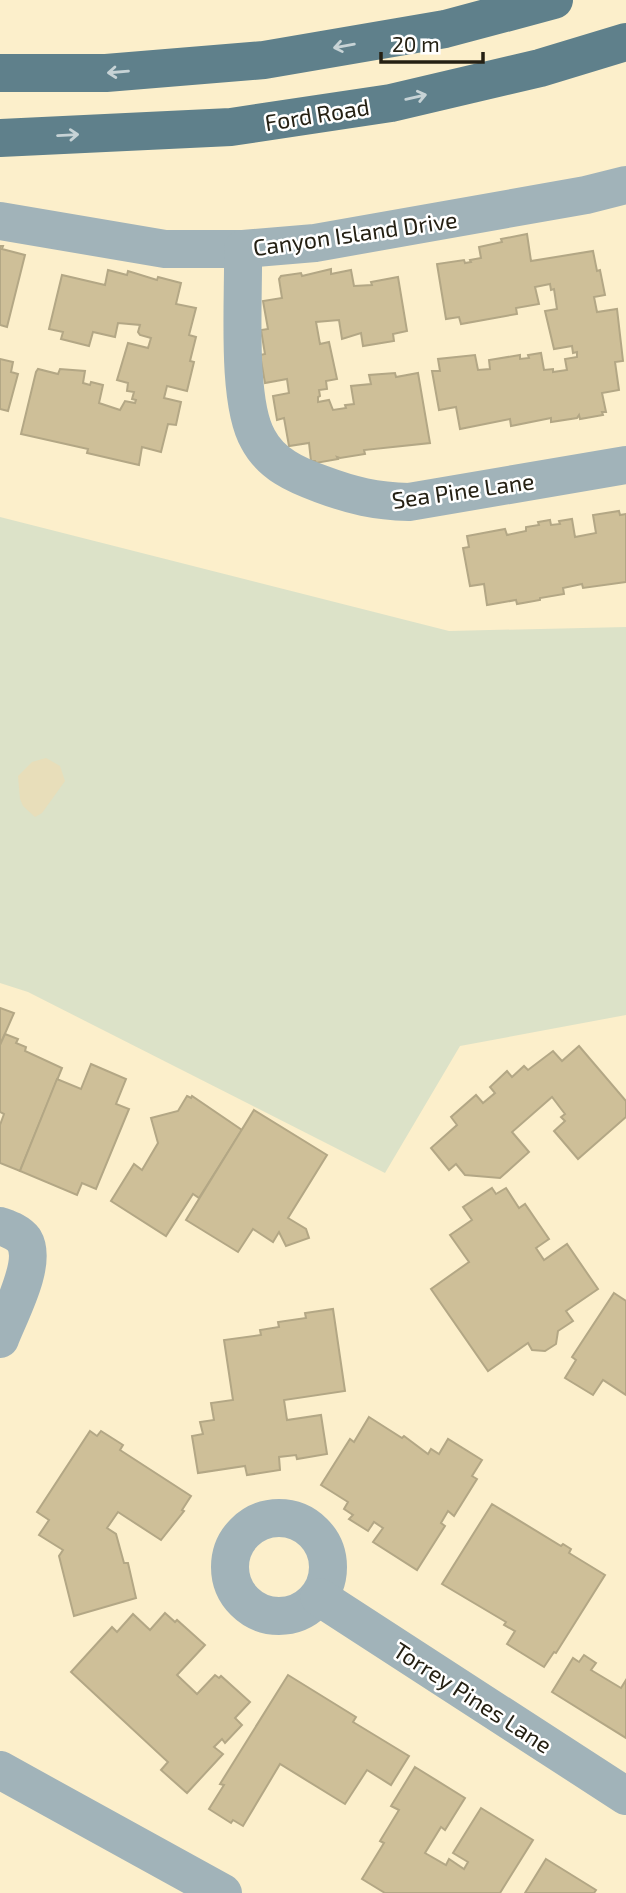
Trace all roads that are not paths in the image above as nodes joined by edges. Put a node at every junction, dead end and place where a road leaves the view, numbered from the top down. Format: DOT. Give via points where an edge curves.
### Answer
graph roads {
  1 [pos="554,0"];
  2 [pos="626,42"];
  3 [pos="0,73"];
  4 [pos="0,138"];
  5 [pos="626,185"];
  6 [pos="0,221"];
  7 [pos="243,249"];
  8 [pos="626,465"];
  9 [pos="0,1226"];
  10 [pos="0,1339"];
  11 [pos="319,1597"];
  12 [pos="0,1770"];
  13 [pos="626,1796"];
  14 [pos="223,1893"];
  1 -- 3 [label="main road, one-way" via="445,29 264,60 106,73"];
  4 -- 2 [label="main road, Ford Road, one-way" via="231,127 378,105 540,68"];
  5 -- 7 [label="street, Canyon Island Drive" via="327,241"];
  6 -- 7 [label="street, Canyon Island Drive" via="165,249"];
  7 -- 8 [label="street, Sea Pine Lane" via="247,413 258,440 293,474 347,494 409,502"];
  9 -- 10 [label="street" via="17,1233 29,1254 28,1268"];
  11 -- 13 [label="street, Torrey Pines Lane"];
  12 -- 14 [label="street"];
}
